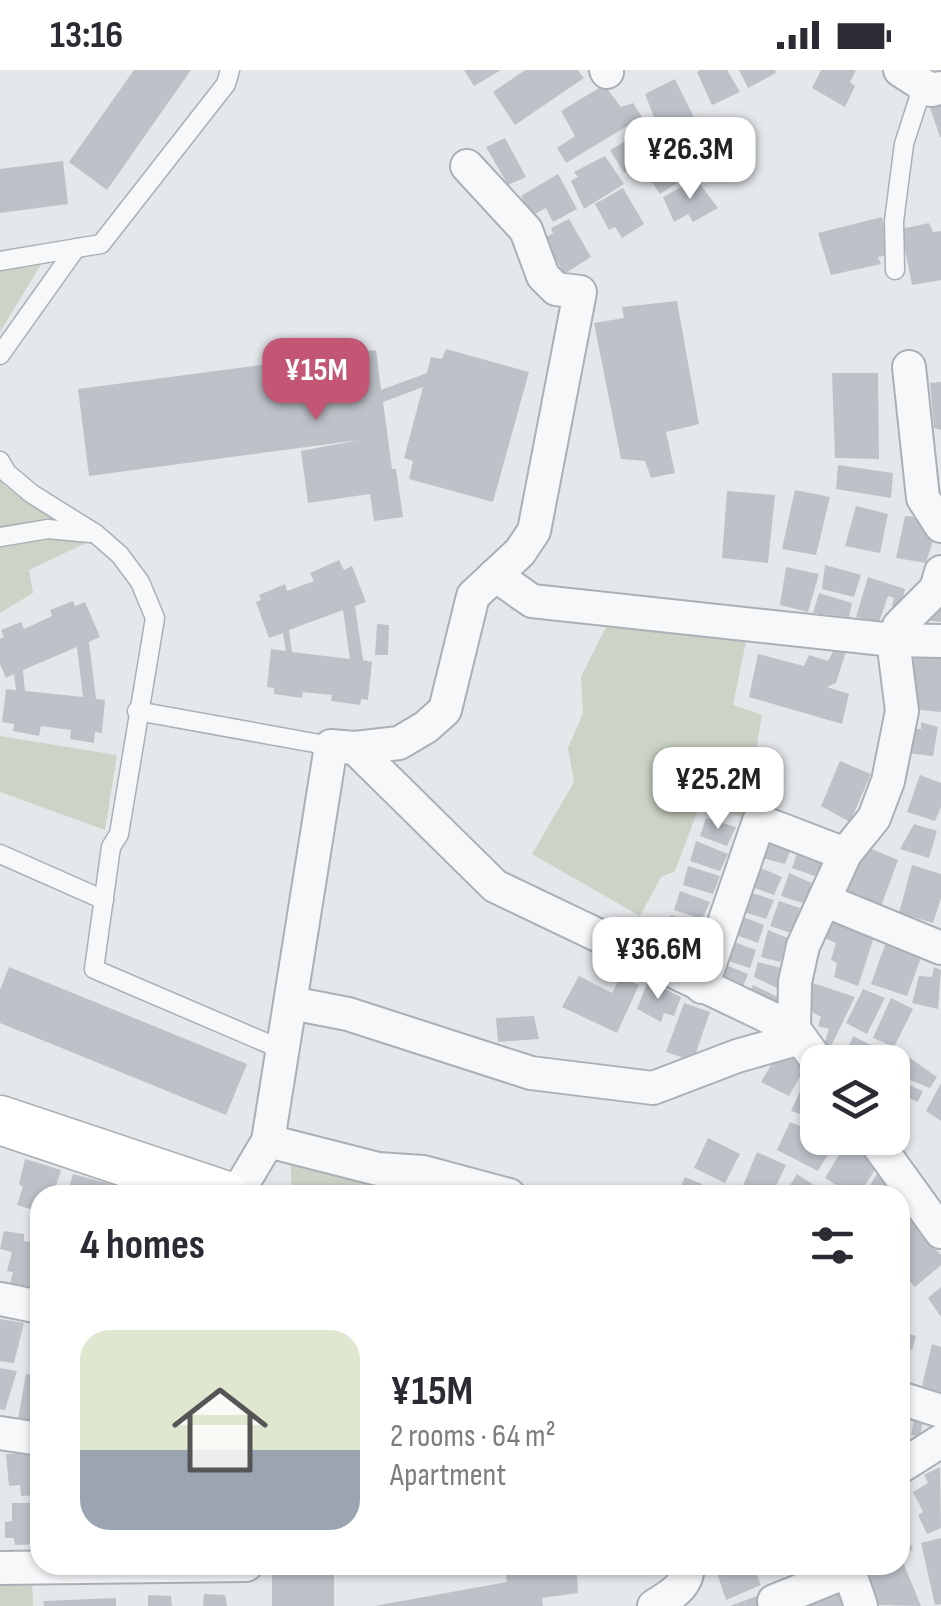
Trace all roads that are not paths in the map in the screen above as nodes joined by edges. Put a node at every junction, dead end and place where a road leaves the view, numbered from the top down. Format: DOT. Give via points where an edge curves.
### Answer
graph roads {
  1 [pos="230,70"];
  2 [pos="921,81"];
  3 [pos="467,166"];
  4 [pos="76,248"];
  5 [pos="0,261"];
  6 [pos="894,270"];
  7 [pos="0,355"];
  8 [pos="908,367"];
  9 [pos="0,461"];
  10 [pos="941,526"];
  11 [pos="96,534"];
  12 [pos="0,537"];
  13 [pos="941,572"];
  14 [pos="494,575"];
  15 [pos="893,640"];
  16 [pos="941,641"];
  17 [pos="138,711"];
  18 [pos="343,747"];
  19 [pos="0,854"];
  20 [pos="845,854"];
  21 [pos="104,900"];
  22 [pos="824,900"];
  23 [pos="941,948"];
  24 [pos="702,987"];
  25 [pos="291,1003"];
  26 [pos="804,1043"];
  27 [pos="283,1050"];
  28 [pos="0,1120"];
  29 [pos="268,1141"];
  30 [pos="884,1155"];
  31 [pos="194,1185"];
  32 [pos="242,1185"];
  33 [pos="472,1185"];
  34 [pos="906,1185"];
  35 [pos="910,1190"];
  36 [pos="941,1232"];
  37 [pos="0,1299"];
  38 [pos="30,1305"];
  39 [pos="910,1401"];
  40 [pos="941,1411"];
  41 [pos="0,1432"];
  42 [pos="30,1438"];
  43 [pos="941,1442"];
  44 [pos="910,1461"];
  45 [pos="30,1567"];
  46 [pos="0,1568"];
  47 [pos="687,1575"];
  48 [pos="832,1575"];
  49 [pos="850,1575"];
  50 [pos="654,1606"];
  51 [pos="776,1606"];
  52 [pos="861,1606"];
  1 -- 4 [label="lane" via="226,84 100,244"];
  2 -- 6 [label="lane" via="904,144"];
  3 -- 14 [label="street" via="526,230 543,276 556,289 580,292 534,530"];
  4 -- 5 [label="lane"];
  4 -- 7 [label="lane"];
  8 -- 10 [label="street" via="923,498"];
  9 -- 11 [label="lane" via="32,494"];
  11 -- 12 [label="lane" via="48,530"];
  11 -- 17 [label="lane" via="140,582 155,618"];
  13 -- 15 [label="street" via="936,588"];
  14 -- 15 [label="street" via="532,601"];
  14 -- 18 [label="street" via="473,596 445,710 398,743"];
  15 -- 16 [label="street"];
  15 -- 20 [label="street" via="902,711 896,746 874,818"];
  17 -- 18 [label="lane"];
  17 -- 21 [label="lane"];
  18 -- 24 [label="street" via="496,886"];
  18 -- 25 [label="street"];
  19 -- 21 [label="lane"];
  20 -- 22 [label="street"];
  20 -- 24 [label="street" via="760,820"];
  21 -- 27 [label="lane" via="94,969"];
  22 -- 23 [label="street"];
  22 -- 26 [label="street" via="795,982"];
  24 -- 26 [label="street"];
  25 -- 26 [label="street" via="348,1014 531,1072 653,1088 737,1056"];
  25 -- 27 [label="street"];
  27 -- 29 [label="street"];
  28 -- 31 [label="street"];
  29 -- 32 [label="street"];
  29 -- 33 [label="street"];
  30 -- 34 [label="street"];
  35 -- 36 [label="street"];
  37 -- 38 [label="street"];
  39 -- 40 [label="street"];
  41 -- 42 [label="street"];
  43 -- 44 [label="street"];
  45 -- 46 [label="street"];
  47 -- 50 [label="street" via="680,1589"];
  48 -- 51 [label="street" via="774,1600"];
  49 -- 52 [label="street"];
}
